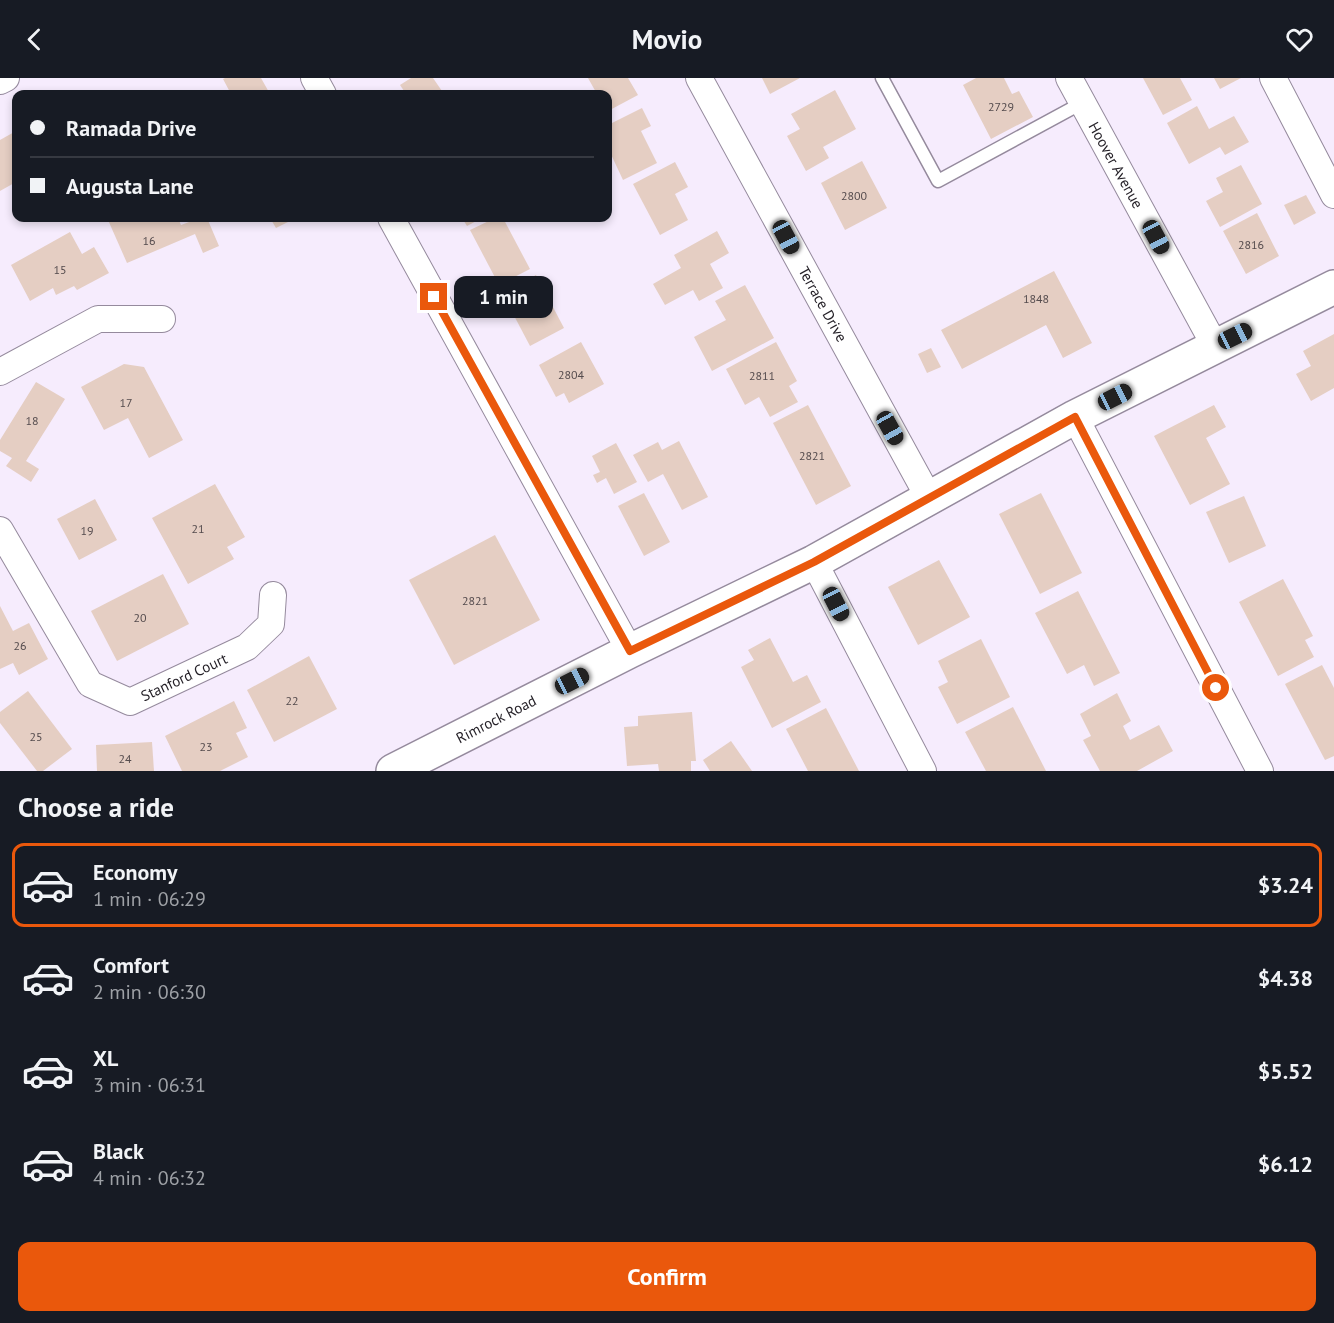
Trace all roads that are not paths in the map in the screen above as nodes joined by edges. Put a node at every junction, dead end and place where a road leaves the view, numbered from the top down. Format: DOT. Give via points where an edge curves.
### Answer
graph roads {
  1 [pos="6,78"];
  2 [pos="699,78"];
  3 [pos="882,78"];
  4 [pos="1068,78"];
  5 [pos="1274,78"];
  6 [pos="0,81"];
  7 [pos="1082,103"];
  8 [pos="1334,195"];
  9 [pos="393,222"];
  10 [pos="1334,287"];
  11 [pos="162,319"];
  12 [pos="1215,346"];
  13 [pos="0,372"];
  14 [pos="1075,417"];
  15 [pos="929,498"];
  16 [pos="1,534"];
  17 [pos="814,562"];
  18 [pos="273,596"];
  19 [pos="630,651"];
  20 [pos="393,771"];
  21 [pos="923,771"];
  22 [pos="1260,771"];
  1 -- 6 [label="street"];
  2 -- 15 [label="street, Terrace Drive"];
  3 -- 7 [label="lane" via="938,181"];
  4 -- 7 [label="street, Hoover Avenue"];
  5 -- 8 [label="street"];
  7 -- 12 [label="street, Hoover Avenue"];
  9 -- 19 [label="street"];
  10 -- 12 [label="main road, Rimrock Road"];
  11 -- 13 [label="street" via="98,319"];
  12 -- 14 [label="main road, Rimrock Road"];
  14 -- 15 [label="main road, Rimrock Road"];
  14 -- 22 [label="street"];
  15 -- 17 [label="main road, Rimrock Road"];
  16 -- 18 [label="street, Stanford Court" via="90,684 130,702 247,647 272,624"];
  17 -- 19 [label="main road, Rimrock Road"];
  17 -- 21 [label="street"];
  19 -- 20 [label="main road, Rimrock Road"];
}
